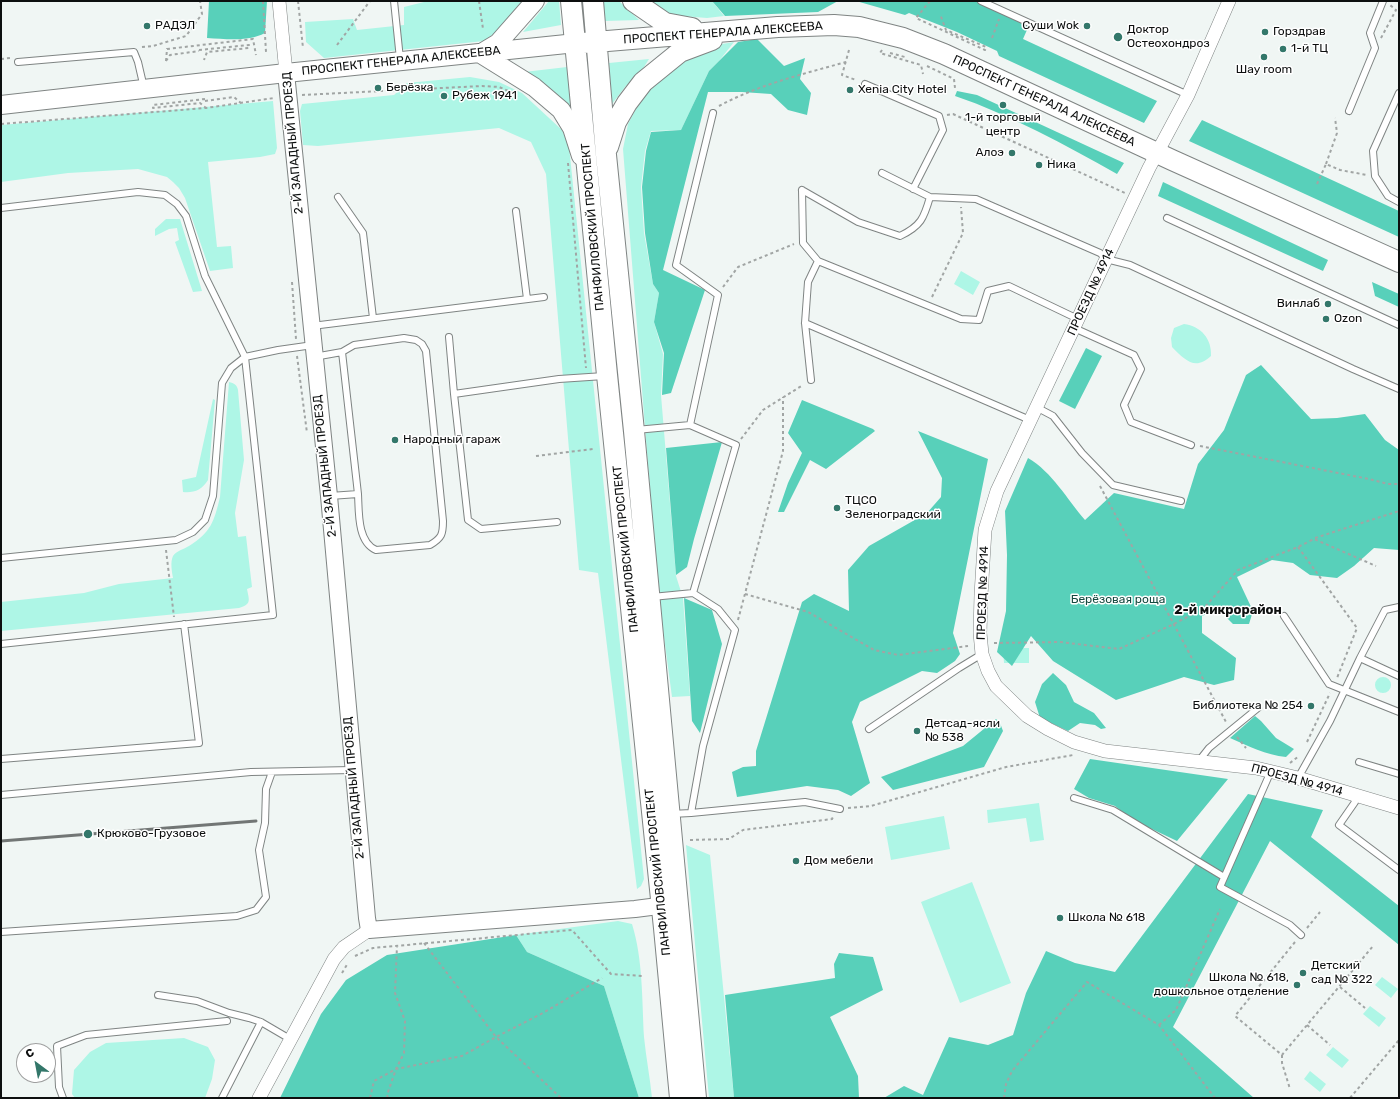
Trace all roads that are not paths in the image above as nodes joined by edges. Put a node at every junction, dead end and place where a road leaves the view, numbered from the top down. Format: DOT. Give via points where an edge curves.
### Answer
graph roads {
  1 [pos="279,1"];
  2 [pos="394,1"];
  3 [pos="535,1"];
  4 [pos="571,1"];
  5 [pos="593,1"];
  6 [pos="633,1"];
  7 [pos="981,1"];
  8 [pos="1229,1"];
  9 [pos="1384,1"];
  10 [pos="734,31"];
  11 [pos="597,42"];
  12 [pos="576,44"];
  13 [pos="481,54"];
  14 [pos="401,61"];
  15 [pos="18,62"];
  16 [pos="286,73"];
  17 [pos="865,84"];
  18 [pos="145,90"];
  19 [pos="1399,92"];
  20 [pos="1188,95"];
  21 [pos="1,106"];
  22 [pos="1349,111"];
  23 [pos="713,113"];
  24 [pos="1157,153"];
  25 [pos="606,155"];
  26 [pos="882,173"];
  27 [pos="913,188"];
  28 [pos="338,197"];
  29 [pos="930,197"];
  30 [pos="1399,202"];
  31 [pos="1,208"];
  32 [pos="516,211"];
  33 [pos="593,215"];
  34 [pos="1167,218"];
  35 [pos="1106,259"];
  36 [pos="818,261"];
  37 [pos="1399,262"];
  38 [pos="544,297"];
  39 [pos="527,299"];
  40 [pos="373,318"];
  41 [pos="805,323"];
  42 [pos="1076,324"];
  43 [pos="1399,325"];
  44 [pos="311,326"];
  45 [pos="449,337"];
  46 [pos="314,351"];
  47 [pos="342,352"];
  48 [pos="245,357"];
  49 [pos="608,375"];
  50 [pos="811,380"];
  51 [pos="1399,389"];
  52 [pos="454,394"];
  53 [pos="1036,407"];
  54 [pos="1030,420"];
  55 [pos="690,425"];
  56 [pos="634,430"];
  57 [pos="1191,444"];
  58 [pos="358,494"];
  59 [pos="329,496"];
  60 [pos="1181,501"];
  61 [pos="557,522"];
  62 [pos="1,558"];
  63 [pos="693,593"];
  64 [pos="649,597"];
  65 [pos="1399,607"];
  66 [pos="1284,616"];
  67 [pos="184,624"];
  68 [pos="1,644"];
  69 [pos="982,647"];
  70 [pos="1360,658"];
  71 [pos="1399,676"];
  72 [pos="1345,690"];
  73 [pos="1258,708"];
  74 [pos="1399,712"];
  75 [pos="869,729"];
  76 [pos="1,759"];
  77 [pos="1198,762"];
  78 [pos="1359,762"];
  79 [pos="352,770"];
  80 [pos="1271,771"];
  81 [pos="272,772"];
  82 [pos="1399,774"];
  83 [pos="1298,778"];
  84 [pos="1,795"];
  85 [pos="1353,795"];
  86 [pos="1074,798"];
  87 [pos="1399,808"];
  88 [pos="840,809"];
  89 [pos="691,813"];
  90 [pos="670,814"];
  91 [pos="1399,870"];
  92 [pos="1224,878"];
  93 [pos="669,904"];
  94 [pos="369,930"];
  95 [pos="1,932"];
  96 [pos="1301,935"];
  97 [pos="158,995"];
  98 [pos="227,1021"];
  99 [pos="261,1022"];
  100 [pos="290,1039"];
  101 [pos="63,1098"];
  102 [pos="222,1098"];
  103 [pos="259,1098"];
  104 [pos="680,1098"];
  105 [pos="696,1098"];
  1 -- 16 [label="street, 2-Й ЗАПАДНЫЙ ПРОЕЗД"];
  2 -- 14 [label="lane"];
  3 -- 13 [label="main road" via="498,43"];
  4 -- 12 [label="main road, ПАНФИЛОВСКИЙ ПРОСПЕКТ"];
  5 -- 11 [label="main road, ПАНФИЛОВСКИЙ ПРОСПЕКТ"];
  6 -- 10 [label="main road" via="665,23 694,29"];
  7 -- 20 [label="lane"];
  8 -- 20 [label="street, ПРОЕЗД № 4914"];
  9 -- 22 [label="lane" via="1370,33 1375,48"];
  10 -- 11 [label="main road, ПРОСПЕКТ ГЕНЕРАЛА АЛЕКСЕЕВА"];
  10 -- 24 [label="main road, ПРОСПЕКТ ГЕНЕРАЛА АЛЕКСЕЕВА" via="778,26 834,25 859,27 903,38 944,54"];
  10 -- 25 [label="main road" via="680,52 643,82 616,122"];
  11 -- 12 [label="main road, ПРОСПЕКТ ГЕНЕРАЛА АЛЕКСЕЕВА"];
  11 -- 25 [label="main road, ПАНФИЛОВСКИЙ ПРОСПЕКТ"];
  12 -- 13 [label="main road, ПРОСПЕКТ ГЕНЕРАЛА АЛЕКСЕЕВА"];
  12 -- 33 [label="main road, ПАНФИЛОВСКИЙ ПРОСПЕКТ"];
  13 -- 14 [label="main road, ПРОСПЕКТ ГЕНЕРАЛА АЛЕКСЕЕВА"];
  13 -- 33 [label="main road" via="534,87 561,110 572,128 580,150"];
  14 -- 16 [label="main road, ПРОСПЕКТ ГЕНЕРАЛА АЛЕКСЕЕВА"];
  15 -- 18 [label="lane" via="134,52"];
  16 -- 18 [label="main road, ПРОСПЕКТ ГЕНЕРАЛА АЛЕКСЕЕВА"];
  16 -- 44 [label="street, 2-Й ЗАПАДНЫЙ ПРОЕЗД"];
  17 -- 27 [label="lane" via="939,116 943,130"];
  18 -- 21 [label="main road, ПРОСПЕКТ ГЕНЕРАЛА АЛЕКСЕЕВА"];
  19 -- 30 [label="lane" via="1373,151 1375,176 1388,196"];
  20 -- 24 [label="street, ПРОЕЗД № 4914"];
  23 -- 55 [label="lane" via="676,265 718,295"];
  24 -- 35 [label="street, ПРОЕЗД № 4914"];
  24 -- 37 [label="main road, ПРОСПЕКТ ГЕНЕРАЛА АЛЕКСЕЕВА"];
  25 -- 56 [label="main road, ПАНФИЛОВСКИЙ ПРОСПЕКТ"];
  26 -- 27 [label="lane"];
  27 -- 29 [label="lane"];
  28 -- 40 [label="lane" via="362,233"];
  29 -- 35 [label="lane" via="976,199 1100,253"];
  29 -- 36 [label="lane" via="925,215 913,230 900,236 858,222 802,190 803,244"];
  31 -- 48 [label="lane" via="138,192 165,195 177,204 186,216 205,276"];
  32 -- 39 [label="lane"];
  33 -- 49 [label="main road, ПАНФИЛОВСКИЙ ПРОСПЕКТ"];
  34 -- 43 [label="lane"];
  35 -- 42 [label="street, ПРОЕЗД № 4914"];
  35 -- 51 [label="lane" via="1130,265"];
  36 -- 41 [label="lane" via="808,282"];
  36 -- 42 [label="lane" via="961,319 979,320 988,291 1009,286"];
  38 -- 39 [label="lane"];
  39 -- 40 [label="lane"];
  40 -- 44 [label="lane"];
  41 -- 50 [label="lane"];
  41 -- 54 [label="lane"];
  42 -- 53 [label="street, ПРОЕЗД № 4914"];
  42 -- 57 [label="lane" via="1134,355 1141,369 1124,405 1131,422"];
  44 -- 46 [label="street, 2-Й ЗАПАДНЫЙ ПРОЕЗД"];
  45 -- 52 [label="lane"];
  46 -- 47 [label="lane"];
  46 -- 48 [label="lane" via="278,350"];
  46 -- 59 [label="street, 2-Й ЗАПАДНЫЙ ПРОЕЗД"];
  47 -- 58 [label="lane"];
  47 -- 58 [label="lane" via="354,345 404,338 416,340 426,351 443,533 438,541 430,545 376,550 370,548 363,535"];
  48 -- 62 [label="lane" via="231,368 222,383 213,496 205,520 192,532 176,540"];
  48 -- 67 [label="lane" via="273,615"];
  49 -- 52 [label="lane" via="559,379"];
  49 -- 93 [label="main road, ПАНФИЛОВСКИЙ ПРОСПЕКТ"];
  52 -- 61 [label="lane" via="468,520 481,529"];
  53 -- 54 [label="street, ПРОЕЗД № 4914"];
  53 -- 60 [label="lane" via="1053,416 1082,453 1113,485"];
  54 -- 69 [label="street, ПРОЕЗД № 4914" via="997,491 985,530 980,633"];
  55 -- 56 [label="lane"];
  55 -- 63 [label="lane" via="736,445"];
  56 -- 64 [label="main road, ПАНФИЛОВСКИЙ ПРОСПЕКТ"];
  58 -- 59 [label="lane"];
  59 -- 79 [label="street, 2-Й ЗАПАДНЫЙ ПРОЕЗД"];
  63 -- 64 [label="lane"];
  63 -- 89 [label="lane" via="718,609 736,630 703,746"];
  64 -- 90 [label="main road, ПАНФИЛОВСКИЙ ПРОСПЕКТ"];
  65 -- 70 [label="lane" via="1385,610"];
  66 -- 72 [label="lane" via="1329,684"];
  67 -- 68 [label="lane"];
  67 -- 76 [label="lane" via="199,742"];
  69 -- 75 [label="lane" via="959,668"];
  69 -- 77 [label="street, ПРОЕЗД № 4914" via="988,672 996,686 1027,716 1048,729 1074,742 1105,751"];
  70 -- 71 [label="lane"];
  70 -- 72 [label="lane"];
  72 -- 74 [label="lane"];
  72 -- 83 [label="lane"];
  73 -- 77 [label="lane" via="1209,748"];
  77 -- 80 [label="street, ПРОЕЗД № 4914"];
  78 -- 82 [label="lane"];
  79 -- 81 [label="lane"];
  79 -- 94 [label="street, 2-Й ЗАПАДНЫЙ ПРОЕЗД"];
  80 -- 83 [label="street, ПРОЕЗД № 4914"];
  80 -- 92 [label="lane"];
  81 -- 84 [label="lane"];
  81 -- 95 [label="lane" via="266,789 265,823 259,850 266,897 256,910 237,916"];
  83 -- 85 [label="street, ПРОЕЗД № 4914"];
  85 -- 87 [label="street, ПРОЕЗД № 4914"];
  85 -- 91 [label="lane" via="1355,802 1339,825"];
  86 -- 92 [label="lane" via="1113,810"];
  88 -- 89 [label="lane" via="806,802"];
  89 -- 90 [label="lane"];
  90 -- 93 [label="main road, ПАНФИЛОВСКИЙ ПРОСПЕКТ"];
  92 -- 96 [label="lane" via="1220,887 1290,925"];
  93 -- 94 [label="street" via="635,909"];
  93 -- 104 [label="main road, ПАНФИЛОВСКИЙ ПРОСПЕКТ"];
  93 -- 105 [label="main road, ПАНФИЛОВСКИЙ ПРОСПЕКТ"];
  94 -- 100 [label="street" via="344,947 334,959"];
  97 -- 99 [label="lane" via="197,1001"];
  98 -- 101 [label="lane" via="86,1035 57,1046"];
  99 -- 100 [label="lane"];
  99 -- 102 [label="lane"];
  100 -- 103 [label="street"];
}
